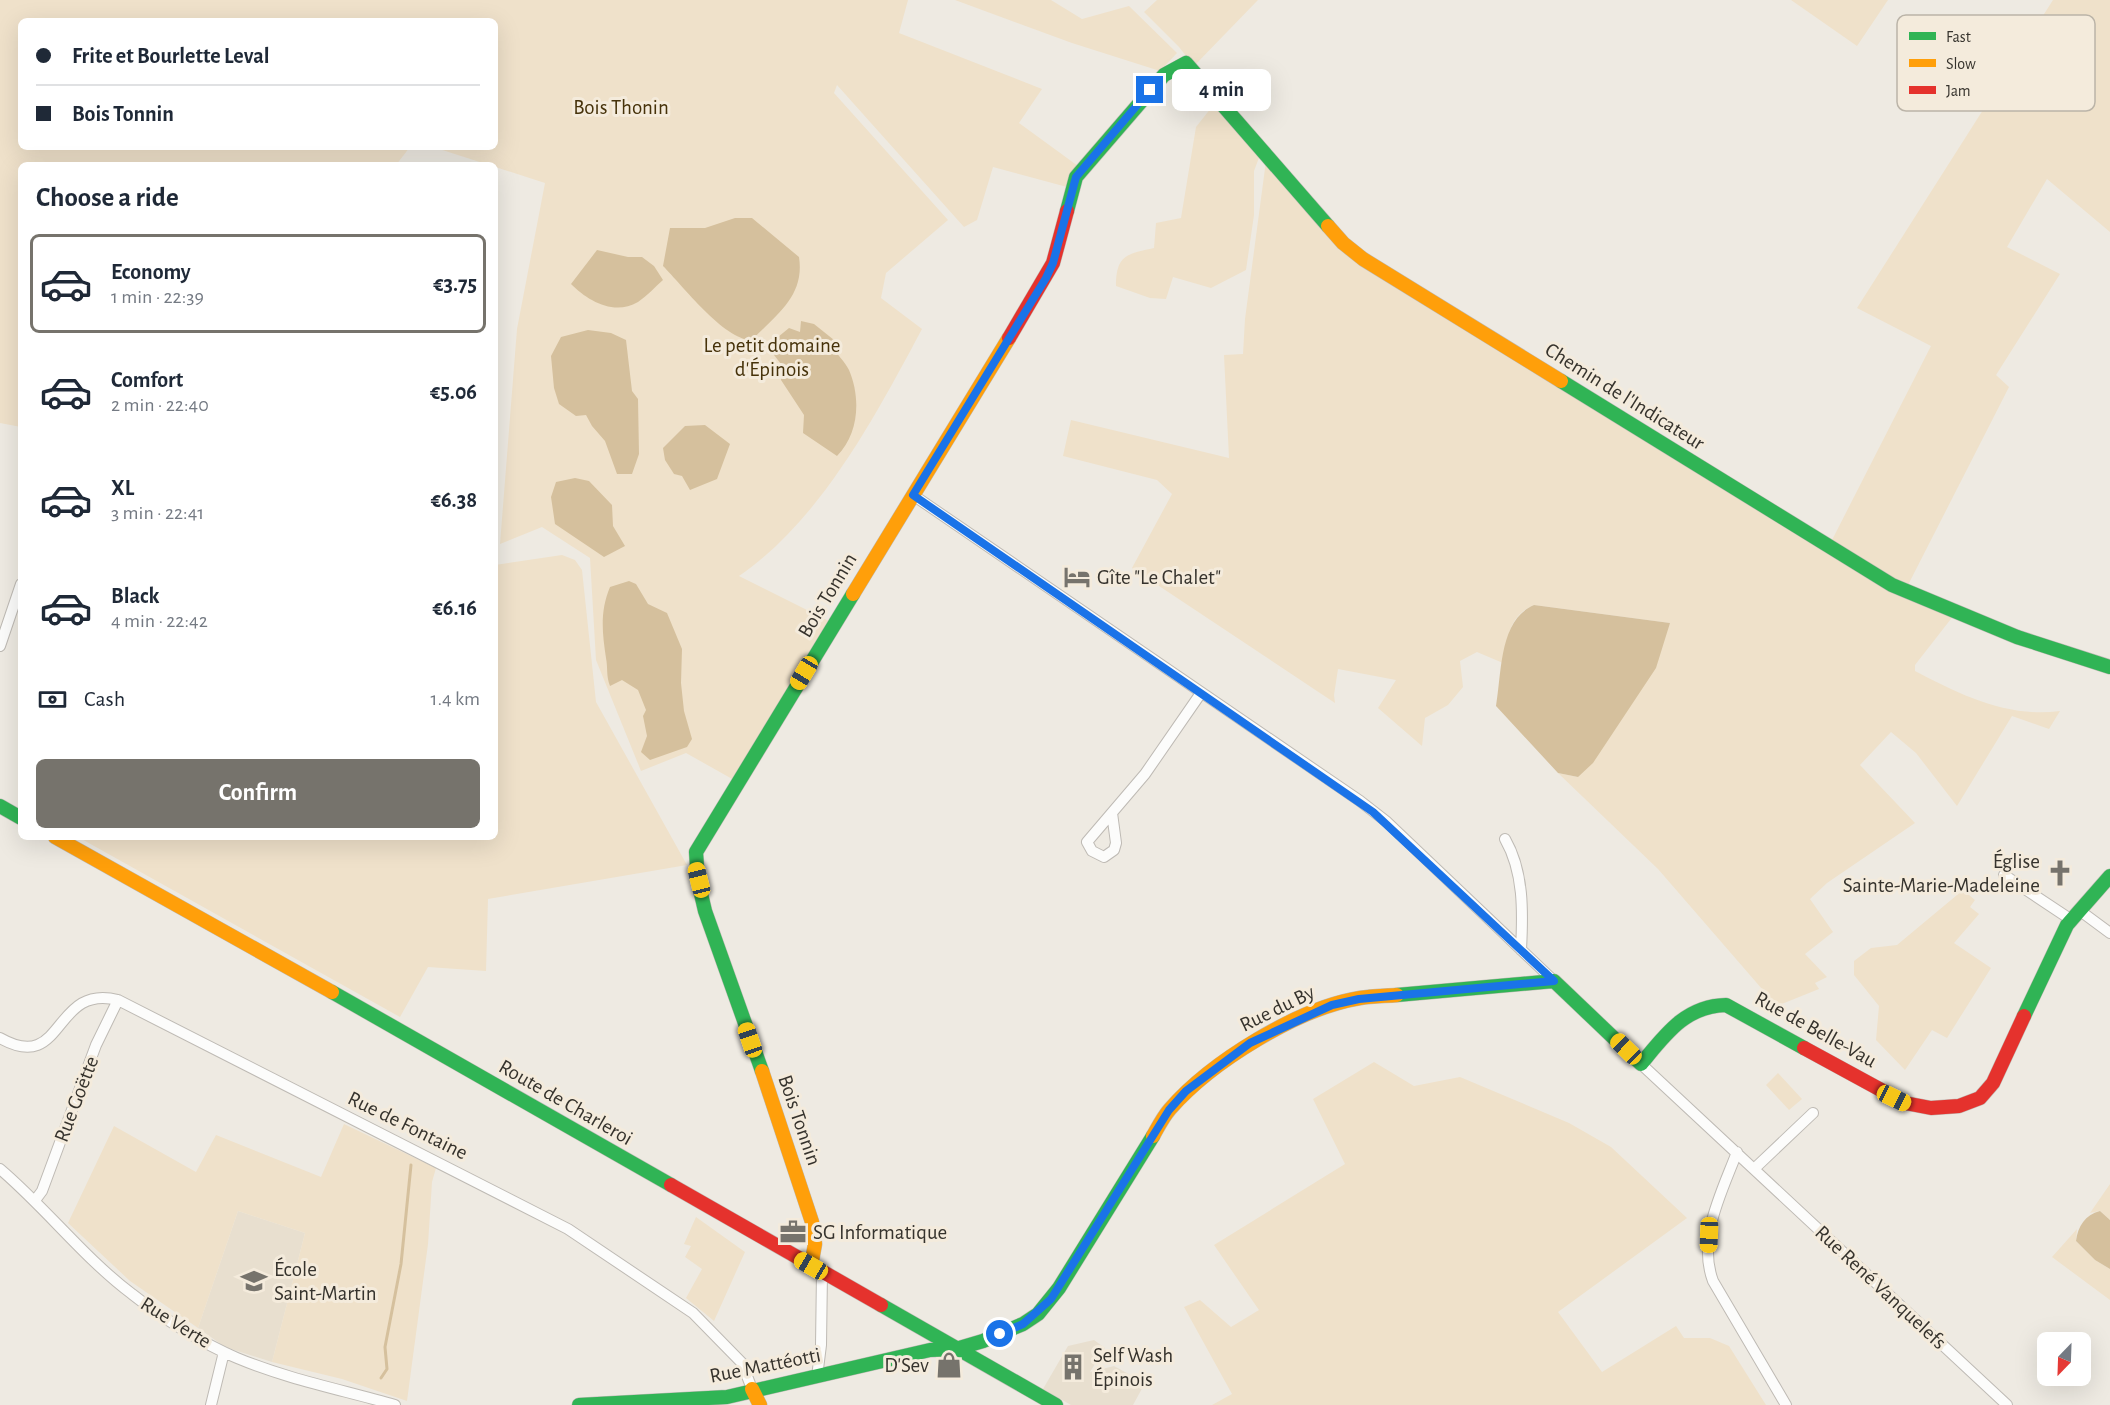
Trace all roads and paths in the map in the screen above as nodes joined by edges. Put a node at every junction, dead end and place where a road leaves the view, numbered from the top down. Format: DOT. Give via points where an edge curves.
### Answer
graph roads {
  1 [pos="1186,63"];
  2 [pos="913,495"];
  3 [pos="18,593"];
  4 [pos="0,646"];
  5 [pos="2110,667"];
  6 [pos="1201,693"];
  7 [pos="0,806"];
  8 [pos="1112,813"];
  9 [pos="18,816"];
  10 [pos="1505,839"];
  11 [pos="60,840"];
  12 [pos="2004,874"];
  13 [pos="2110,876"];
  14 [pos="2075,914"];
  15 [pos="2110,933"];
  16 [pos="1521,950"];
  17 [pos="1554,981"];
  18 [pos="118,1000"];
  19 [pos="0,1038"];
  20 [pos="1641,1064"];
  21 [pos="1813,1113"];
  22 [pos="1737,1152"];
  23 [pos="0,1169"];
  24 [pos="1754,1169"];
  25 [pos="36,1199"];
  26 [pos="817,1269"];
  27 [pos="956,1349"];
  28 [pos="224,1352"];
  29 [pos="817,1377"];
  30 [pos="752,1389"];
  31 [pos="211,1405"];
  32 [pos="395,1405"];
  33 [pos="579,1405"];
  34 [pos="760,1405"];
  35 [pos="1056,1405"];
  36 [pos="1786,1405"];
  37 [pos="2007,1405"];
  1 -- 2 [label="street, Bois Tonnin" via="1164,75 1076,177 1046,278"];
  1 -- 5 [label="street, Chemin de l'Indicateur" via="1343,243 1363,259 1892,585 2017,637"];
  2 -- 6 [label="street"];
  2 -- 26 [label="street, Bois Tonnin" via="696,852 711,928 814,1228"];
  3 -- 4 [label="street"];
  6 -- 8 [label="street" via="1145,774"];
  6 -- 16 [label="street" via="1387,822"];
  7 -- 9 [label="street"];
  10 -- 16 [label="street" via="1517,864"];
  11 -- 26 [label="street, Route de Charleroi"];
  12 -- 14 [label="street"];
  13 -- 14 [label="street, Rue de Belle-Vau"];
  14 -- 15 [label="street"];
  14 -- 20 [label="street, Rue de Belle-Vau" via="1993,1083 1972,1102 1945,1108 1905,1103 1726,1005 1689,1012"];
  16 -- 17 [label="street"];
  17 -- 20 [label="street"];
  17 -- 27 [label="street, Rue du By" via="1359,999 1332,1005 1250,1043 1205,1076 1169,1110 1051,1299 1023,1324"];
  18 -- 19 [label="street, Rue de Fontaine" via="100,997 82,1001 47,1040 29,1048 22,1049"];
  18 -- 25 [label="street, Rue Goëtte" via="96,1045"];
  18 -- 30 [label="street, Rue de Fontaine" via="568,1229 693,1314 742,1363"];
  20 -- 22 [label="street"];
  21 -- 24 [label="street"];
  22 -- 24 [label="street"];
  22 -- 36 [label="street" via="1713,1218 1708,1266"];
  23 -- 25 [label="street, Rue Verte"];
  24 -- 37 [label="street, Rue René Vanquelefs"];
  25 -- 28 [label="street, Rue Verte" via="103,1270 133,1295"];
  26 -- 27 [label="street, Route de Charleroi"];
  26 -- 29 [label="street" via="821,1345"];
  27 -- 29 [label="street, Rue Mattéotti" via="930,1350"];
  27 -- 35 [label="street, Route de Charleroi"];
  28 -- 31 [label="street"];
  28 -- 32 [label="street, Rue Verte" via="264,1368"];
  29 -- 30 [label="street, Rue Mattéotti"];
  30 -- 33 [label="street, Rue Mattéotti" via="727,1397"];
  30 -- 34 [label="street, Rue de Fontaine"];
}
